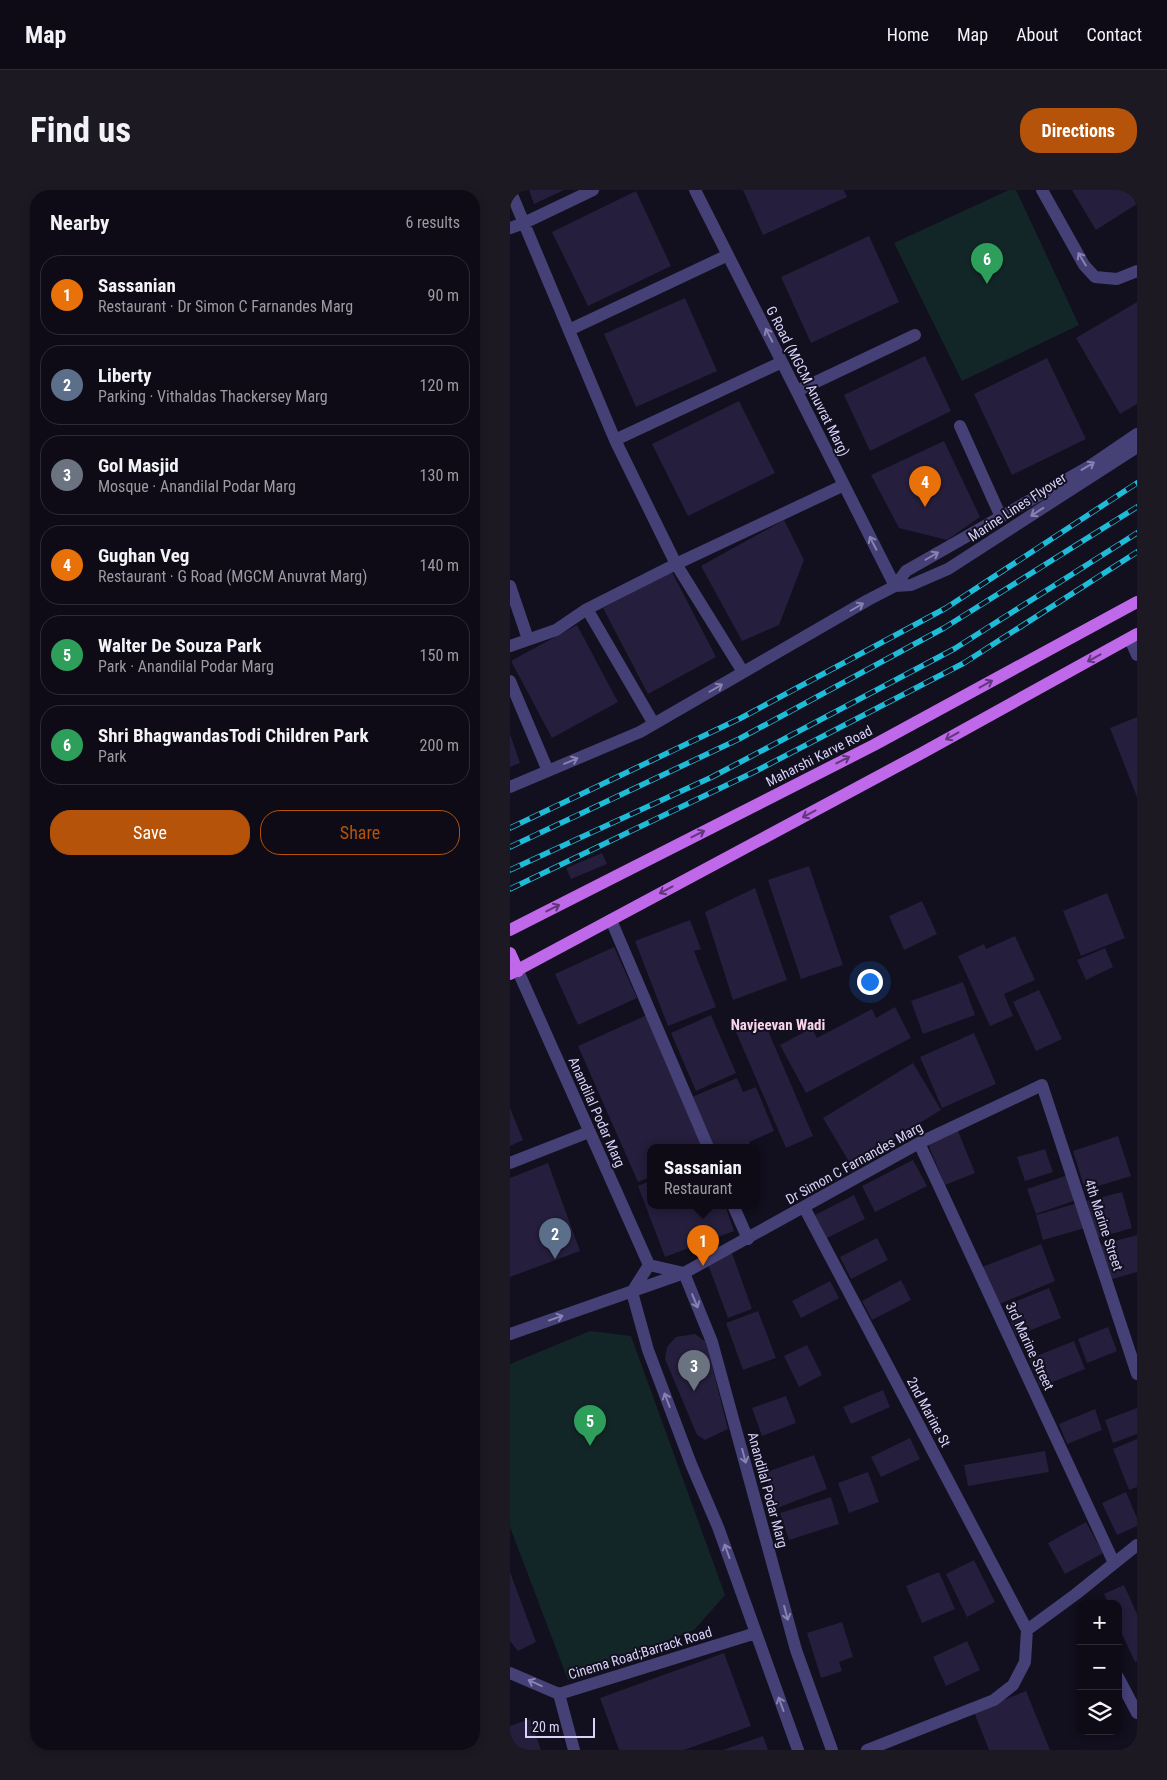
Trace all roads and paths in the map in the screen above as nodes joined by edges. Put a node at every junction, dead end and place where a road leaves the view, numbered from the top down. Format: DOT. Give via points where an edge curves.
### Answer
graph roads {
  1 [pos="510,190"];
  2 [pos="593,190"];
  3 [pos="695,190"];
  4 [pos="1042,190"];
  5 [pos="524,223"];
  6 [pos="510,228"];
  7 [pos="728,255"];
  8 [pos="1137,271"];
  9 [pos="569,330"];
  10 [pos="915,335"];
  11 [pos="782,362"];
  12 [pos="797,391"];
  13 [pos="960,426"];
  14 [pos="1137,434"];
  15 [pos="615,440"];
  16 [pos="1137,447"];
  17 [pos="844,485"];
  18 [pos="1001,517"];
  19 [pos="676,564"];
  20 [pos="510,586"];
  21 [pos="895,586"];
  22 [pos="1137,602"];
  23 [pos="587,609"];
  24 [pos="1134,636"];
  25 [pos="528,640"];
  26 [pos="510,646"];
  27 [pos="1137,655"];
  28 [pos="744,672"];
  29 [pos="510,681"];
  30 [pos="654,724"];
  31 [pos="548,771"];
  32 [pos="510,787"];
  33 [pos="611,920"];
  34 [pos="510,930"];
  35 [pos="510,954"];
  36 [pos="514,973"];
  37 [pos="1042,1085"];
  38 [pos="589,1132"];
  39 [pos="919,1143"];
  40 [pos="707,1144"];
  41 [pos="510,1163"];
  42 [pos="804,1207"];
  43 [pos="735,1209"];
  44 [pos="748,1239"];
  45 [pos="648,1265"];
  46 [pos="684,1273"];
  47 [pos="632,1292"];
  48 [pos="510,1334"];
  49 [pos="1137,1374"];
  50 [pos="1136,1548"];
  51 [pos="1114,1563"];
  52 [pos="1078,1599"];
  53 [pos="1027,1630"];
  54 [pos="756,1633"];
  55 [pos="510,1673"];
  56 [pos="1122,1685"];
  57 [pos="559,1694"];
  58 [pos="1137,1713"];
  59 [pos="574,1750"];
  60 [pos="798,1750"];
  61 [pos="832,1750"];
  62 [pos="867,1750"];
  1 -- 5 [label="street"];
  2 -- 5 [label="street"];
  3 -- 7 [label="street, G Road (MGCM Anuvrat Marg)"];
  8 -- 4 [label="street, one-way" via="1117,279 1096,277 1084,265"];
  5 -- 6 [label="street"];
  5 -- 9 [label="street"];
  7 -- 9 [label="street"];
  11 -- 7 [label="street, G Road (MGCM Anuvrat Marg), one-way"];
  9 -- 15 [label="street"];
  10 -- 12 [label="street"];
  11 -- 12 [label="street, G Road (MGCM Anuvrat Marg)"];
  11 -- 15 [label="street"];
  12 -- 17 [label="street, G Road (MGCM Anuvrat Marg)"];
  13 -- 18 [label="street"];
  18 -- 14 [label="street, one-way" via="1090,466"];
  15 -- 19 [label="street"];
  16 -- 21 [label="street, Marine Lines Flyover, one-way" via="948,569 911,585"];
  17 -- 19 [label="street"];
  21 -- 17 [label="street, G Road (MGCM Anuvrat Marg), one-way"];
  21 -- 18 [label="street, one-way" via="906,571"];
  19 -- 23 [label="street"];
  19 -- 28 [label="street"];
  20 -- 25 [label="street"];
  28 -- 21 [label="street, one-way"];
  34 -- 22 [label="main road, Maharshi Karve Road, one-way" via="874,745"];
  23 -- 25 [label="street" via="556,630"];
  23 -- 30 [label="street"];
  24 -- 27 [label="street"];
  24 -- 33 [label="main road, one-way"];
  25 -- 26 [label="street"];
  30 -- 28 [label="street, one-way"];
  29 -- 31 [label="street"];
  31 -- 30 [label="street, one-way"];
  31 -- 32 [label="street"];
  33 -- 36 [label="main road"];
  33 -- 40 [label="street"];
  35 -- 36 [label="main road"];
  36 -- 38 [label="street, Anandilal Podar Marg"];
  37 -- 39 [label="street, Dr Simon C Farnandes Marg"];
  37 -- 49 [label="street, 4th Marine Street"];
  38 -- 41 [label="street"];
  38 -- 45 [label="street, Anandilal Podar Marg"];
  39 -- 42 [label="street, Dr Simon C Farnandes Marg"];
  39 -- 51 [label="street, 3rd Marine Street"];
  42 -- 44 [label="street, Dr Simon C Farnandes Marg"];
  42 -- 53 [label="street, 2nd Marine St"];
  43 -- 44 [label="street"];
  44 -- 46 [label="street, Dr Simon C Farnandes Marg"];
  45 -- 46 [label="street"];
  45 -- 47 [label="street"];
  46 -- 47 [label="street, Dr Simon C Farnandes Marg"];
  46 -- 61 [label="street, Anandilal Podar Marg, one-way" via="712,1342 796,1650"];
  48 -- 47 [label="street, Dr Simon C Farnandes Marg, one-way"];
  54 -- 47 [label="street, one-way" via="648,1350"];
  50 -- 51 [label="street"];
  51 -- 52 [label="street"];
  52 -- 53 [label="street"];
  53 -- 62 [label="street" via="1025,1662 1012,1685 994,1700"];
  54 -- 57 [label="street, Cinema Road;Barrack Road"];
  60 -- 54 [label="street, one-way"];
  57 -- 55 [label="street, one-way"];
  56 -- 58 [label="street"];
  57 -- 59 [label="street, Cinema Road;Barrack Road"];
}
